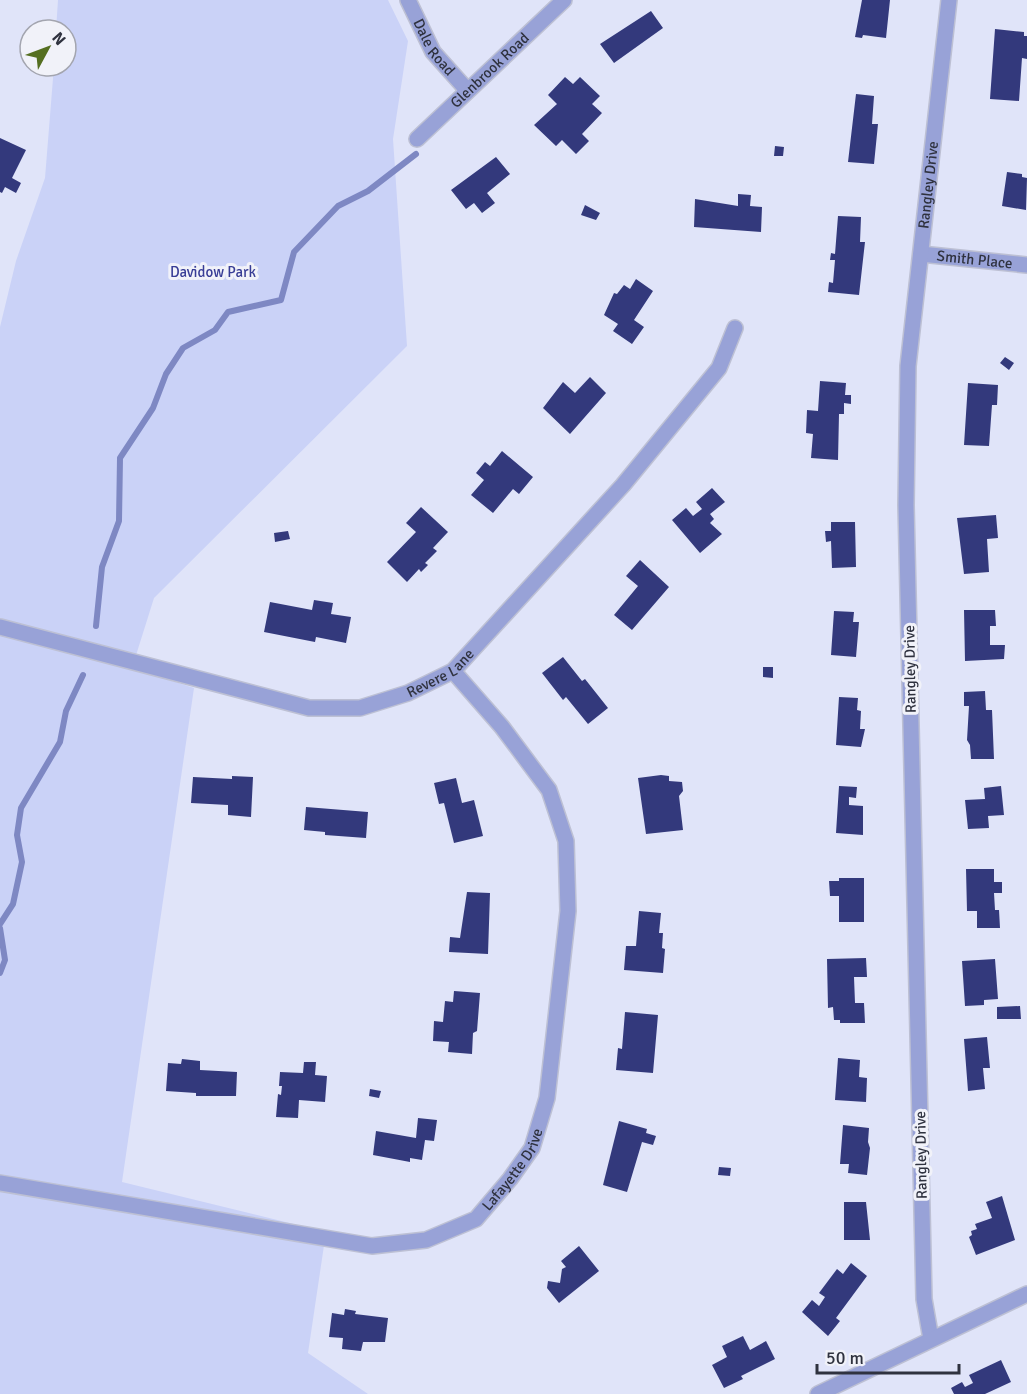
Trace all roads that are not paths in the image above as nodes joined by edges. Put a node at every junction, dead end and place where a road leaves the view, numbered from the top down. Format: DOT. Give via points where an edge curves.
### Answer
graph roads {
  1 [pos="408,0"];
  2 [pos="564,0"];
  3 [pos="949,0"];
  4 [pos="467,90"];
  5 [pos="417,139"];
  6 [pos="921,254"];
  7 [pos="1027,266"];
  8 [pos="735,328"];
  9 [pos="0,627"];
  10 [pos="453,671"];
  11 [pos="0,1183"];
  12 [pos="1027,1294"];
  13 [pos="931,1339"];
  14 [pos="818,1394"];
  1 -- 4 [label="street, Dale Road" via="433,52"];
  2 -- 4 [label="street, Glenbrook Road"];
  3 -- 6 [label="street, Rangley Drive"];
  4 -- 5 [label="street, Glenbrook Road"];
  6 -- 7 [label="street, Smith Place"];
  6 -- 13 [label="street, Rangley Drive" via="908,366 906,505 924,1299"];
  8 -- 10 [label="street, Revere Lane" via="712,377 622,484"];
  9 -- 10 [label="street, Revere Lane" via="309,708 360,708 408,693"];
  10 -- 11 [label="street, Lafayette Drive" via="549,790 566,841 568,911 547,1098 532,1148 476,1219 426,1240 372,1246"];
  12 -- 13 [label="street"];
  13 -- 14 [label="street"];
}
